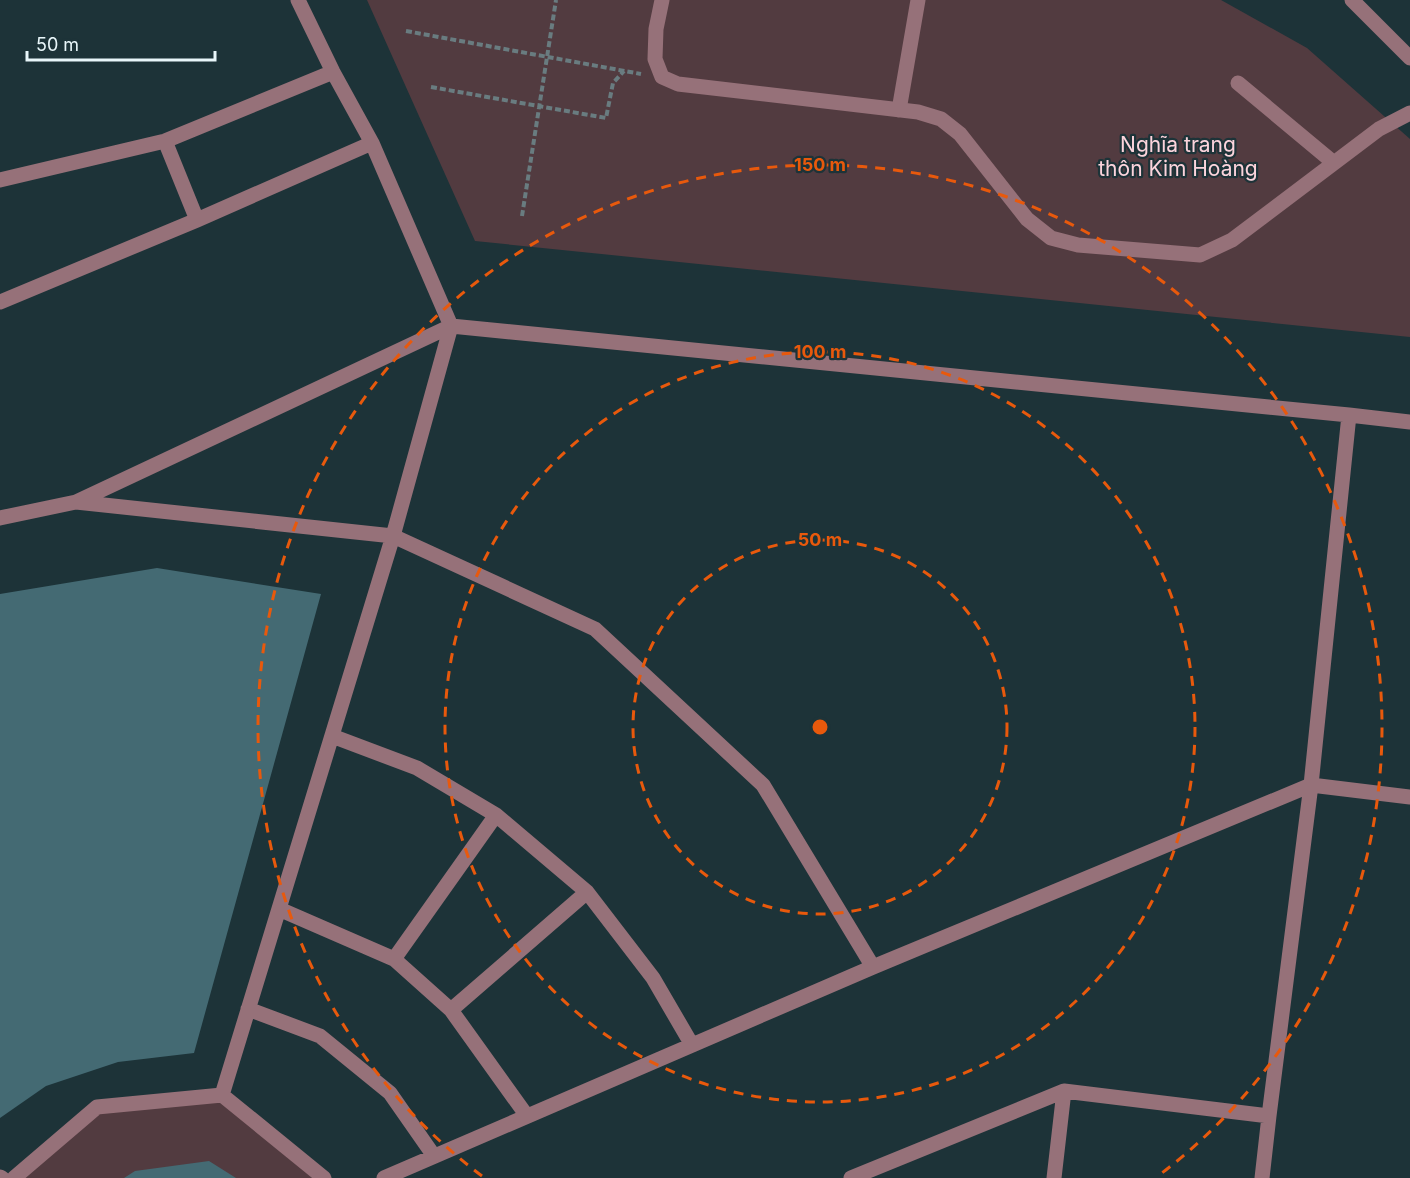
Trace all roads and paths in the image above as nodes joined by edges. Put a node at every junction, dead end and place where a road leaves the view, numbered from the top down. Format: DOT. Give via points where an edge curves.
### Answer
graph roads {
  1 [pos="298,0"];
  2 [pos="556,0"];
  3 [pos="662,0"];
  4 [pos="918,0"];
  5 [pos="1352,0"];
  6 [pos="406,31"];
  7 [pos="548,56"];
  8 [pos="1410,58"];
  9 [pos="624,71"];
  10 [pos="333,72"];
  11 [pos="662,77"];
  12 [pos="1238,83"];
  13 [pos="431,87"];
  14 [pos="540,106"];
  15 [pos="899,110"];
  16 [pos="1410,113"];
  17 [pos="165,141"];
  18 [pos="372,144"];
  19 [pos="1334,163"];
  20 [pos="0,180"];
  21 [pos="522,216"];
  22 [pos="197,220"];
  23 [pos="0,302"];
  24 [pos="451,326"];
  25 [pos="1349,415"];
  26 [pos="1410,422"];
  27 [pos="76,502"];
  28 [pos="0,518"];
  29 [pos="393,536"];
  30 [pos="332,736"];
  31 [pos="1311,785"];
  32 [pos="1410,797"];
  33 [pos="496,815"];
  34 [pos="587,892"];
  35 [pos="279,909"];
  36 [pos="394,959"];
  37 [pos="873,967"];
  38 [pos="248,1009"];
  39 [pos="451,1010"];
  40 [pos="692,1046"];
  41 [pos="1064,1091"];
  42 [pos="222,1095"];
  43 [pos="527,1116"];
  44 [pos="1269,1116"];
  45 [pos="434,1156"];
  46 [pos="14,1178"];
  47 [pos="324,1178"];
  48 [pos="384,1178"];
  49 [pos="852,1178"];
  50 [pos="1054,1178"];
  51 [pos="1262,1178"];
  1 -- 10 [label="street"];
  2 -- 7 [label="path"];
  3 -- 11 [label="street" via="655,59"];
  4 -- 15 [label="street"];
  5 -- 8 [label="street"];
  6 -- 7 [label="path"];
  7 -- 9 [label="path"];
  7 -- 14 [label="path"];
  9 -- 11 [label="path"];
  9 -- 14 [label="path" via="613,83 606,118"];
  10 -- 17 [label="street"];
  10 -- 18 [label="street"];
  11 -- 15 [label="street" via="678,84"];
  12 -- 19 [label="street"];
  13 -- 14 [label="path"];
  14 -- 21 [label="path"];
  15 -- 19 [label="street" via="940,119 960,134 1027,219 1051,238 1078,245 1200,255 1232,240"];
  16 -- 19 [label="street" via="1379,129"];
  17 -- 20 [label="street"];
  17 -- 22 [label="street"];
  18 -- 22 [label="street"];
  18 -- 24 [label="street"];
  22 -- 23 [label="street"];
  24 -- 25 [label="street"];
  24 -- 27 [label="street"];
  24 -- 29 [label="street"];
  25 -- 26 [label="street"];
  25 -- 31 [label="street"];
  27 -- 28 [label="street"];
  27 -- 29 [label="street"];
  29 -- 30 [label="street"];
  29 -- 37 [label="street" via="595,629 763,785"];
  30 -- 33 [label="street" via="417,768"];
  30 -- 35 [label="street"];
  31 -- 32 [label="street"];
  31 -- 37 [label="street"];
  31 -- 44 [label="street"];
  33 -- 34 [label="street"];
  33 -- 36 [label="street"];
  34 -- 39 [label="street"];
  34 -- 40 [label="street" via="652,978"];
  35 -- 36 [label="street"];
  35 -- 38 [label="street"];
  36 -- 39 [label="street"];
  37 -- 40 [label="street"];
  38 -- 42 [label="street"];
  38 -- 45 [label="street" via="320,1036 390,1093"];
  39 -- 43 [label="street"];
  40 -- 43 [label="street"];
  41 -- 44 [label="street"];
  41 -- 49 [label="street"];
  41 -- 50 [label="street"];
  42 -- 46 [label="street" via="97,1107"];
  42 -- 47 [label="street"];
  43 -- 45 [label="street"];
  44 -- 51 [label="street"];
  45 -- 48 [label="street"];
}
